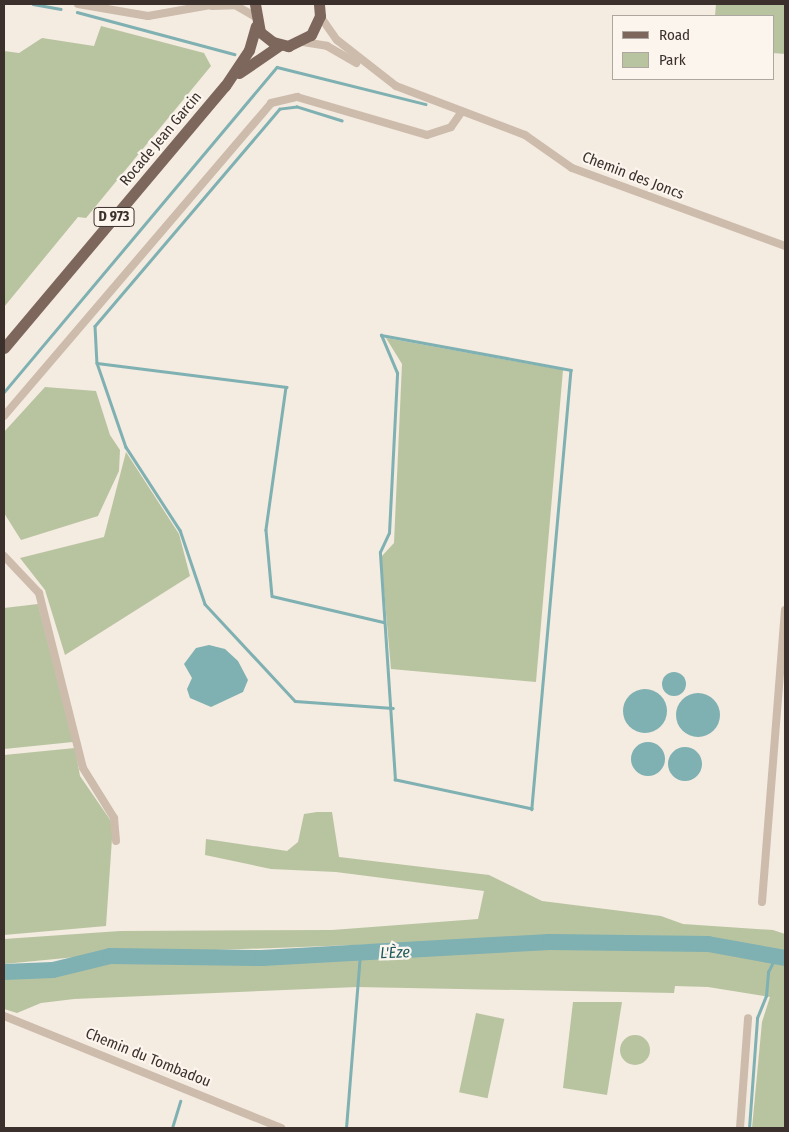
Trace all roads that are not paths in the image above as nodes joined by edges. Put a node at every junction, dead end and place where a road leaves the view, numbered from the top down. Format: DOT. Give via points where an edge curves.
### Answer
graph roads {
  1 [pos="78,4"];
  2 [pos="216,4"];
  3 [pos="255,4"];
  4 [pos="319,7"];
  5 [pos="200,8"];
  6 [pos="255,21"];
  7 [pos="303,42"];
  8 [pos="280,45"];
  9 [pos="370,70"];
  10 [pos="225,86"];
  11 [pos="462,111"];
  12 [pos="785,246"];
  13 [pos="4,348"];
  14 [pos="4,416"];
  15 [pos="4,556"];
  16 [pos="785,610"];
  17 [pos="116,841"];
  18 [pos="762,902"];
  19 [pos="4,1016"];
  20 [pos="748,1018"];
  21 [pos="281,1128"];
  22 [pos="740,1128"];
  1 -- 5 [label="street" via="148,16"];
  2 -- 5 [label="street"];
  3 -- 6 [label="main road, Rocade Jean Garcin"];
  4 -- 7 [label="main road"];
  4 -- 9 [label="street, Chemin des Joncs" via="337,40"];
  5 -- 6 [label="street" via="235,5"];
  6 -- 8 [label="main road" via="266,38"];
  6 -- 10 [label="main road, Rocade Jean Garcin / D 973" via="250,50"];
  7 -- 8 [label="main road"];
  7 -- 9 [label="street, Chemin des Joncs" via="327,46"];
  8 -- 10 [label="main road, Rocade Jean Garcin / D 973"];
  9 -- 11 [label="street, Chemin des Joncs" via="396,86"];
  10 -- 13 [label="main road, Rocade Jean Garcin / D 973"];
  11 -- 12 [label="street, Chemin des Joncs" via="531,138 572,168"];
  11 -- 14 [label="street" via="450,127 427,135 297,98 271,103"];
  15 -- 17 [label="street" via="39,593 83,768 114,818"];
  16 -- 18 [label="street"];
  19 -- 21 [label="street, Chemin du Tombadou"];
  20 -- 22 [label="street"];
}
